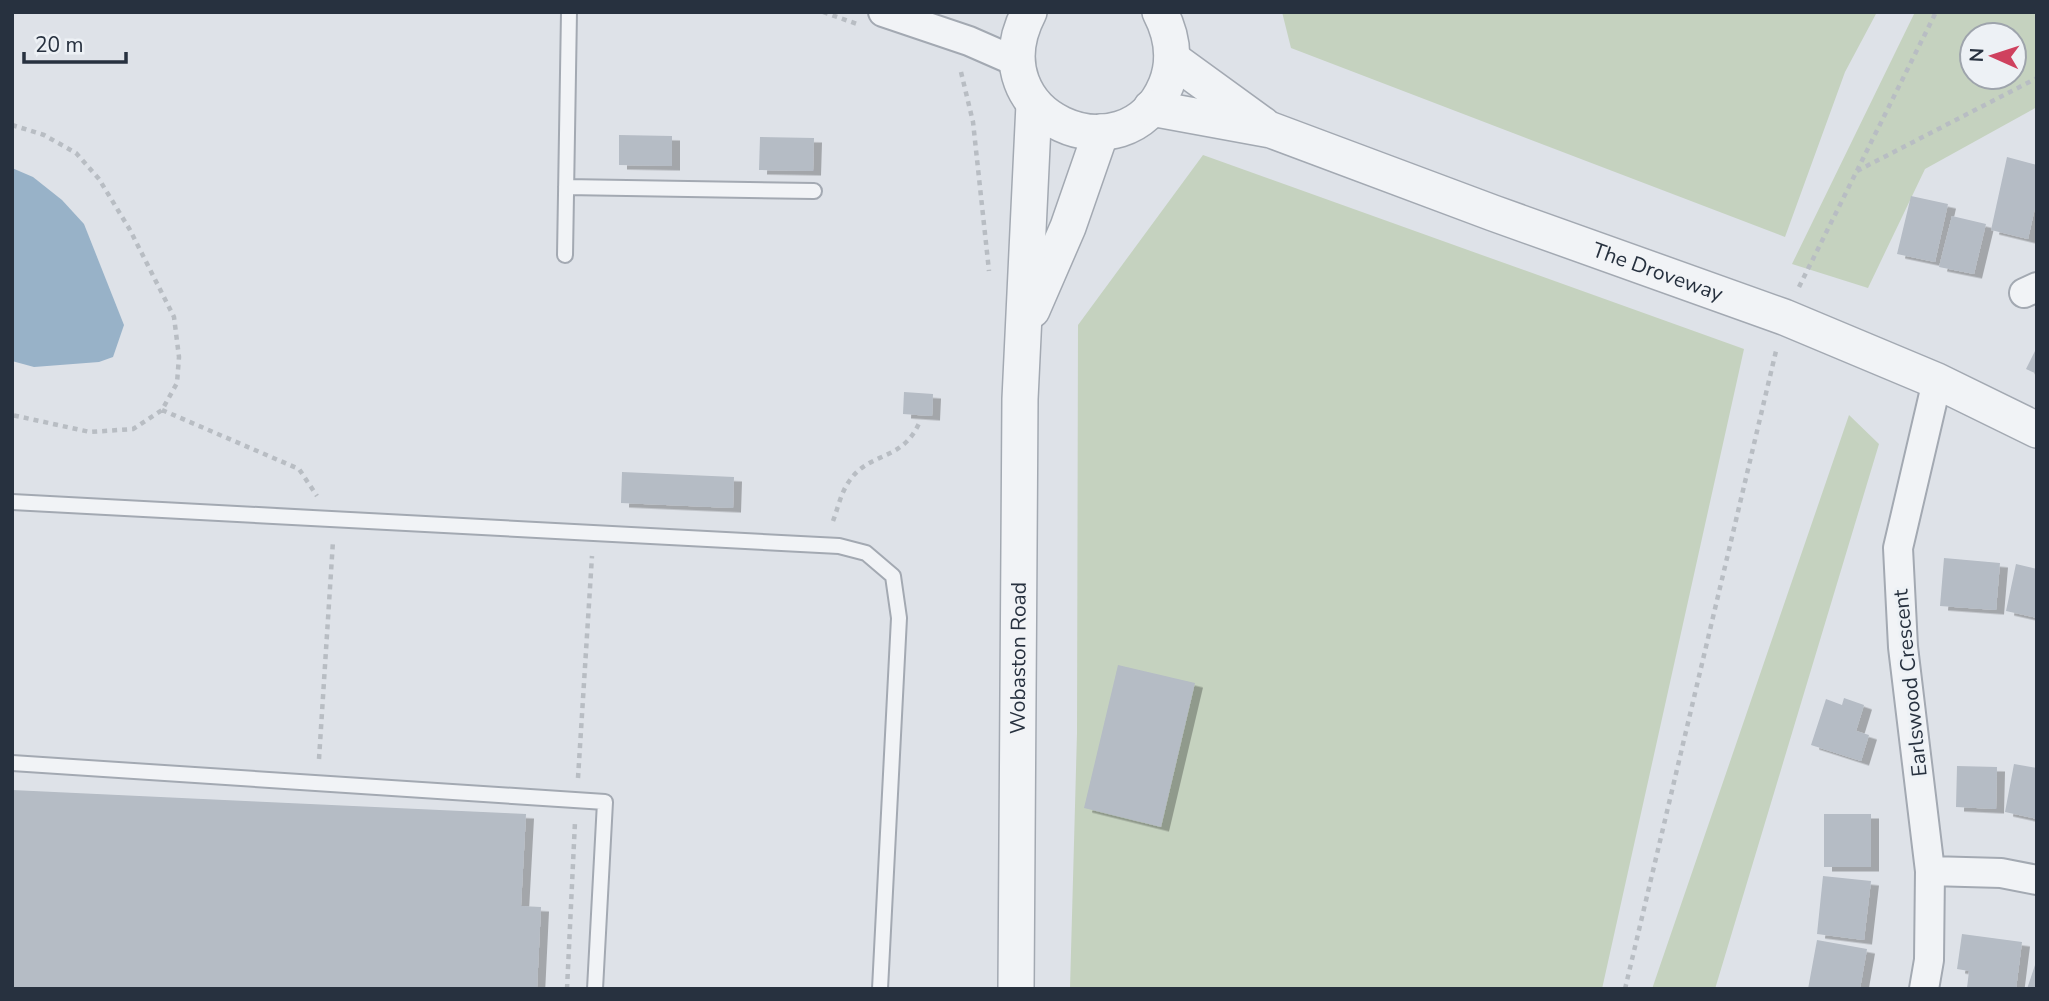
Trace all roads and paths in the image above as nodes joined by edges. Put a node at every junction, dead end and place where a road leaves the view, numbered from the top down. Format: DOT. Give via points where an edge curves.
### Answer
graph roads {
  1 [pos="569,12"];
  2 [pos="883,12"];
  3 [pos="1029,12"];
  4 [pos="1160,12"];
  5 [pos="1936,12"];
  6 [pos="1172,60"];
  7 [pos="1017,62"];
  8 [pos="2037,78"];
  9 [pos="1034,104"];
  10 [pos="1151,108"];
  11 [pos="12,125"];
  12 [pos="1271,130"];
  13 [pos="1101,132"];
  14 [pos="1856,172"];
  15 [pos="566,187"];
  16 [pos="814,191"];
  17 [pos="565,255"];
  18 [pos="1784,317"];
  19 [pos="1023,329"];
  20 [pos="1937,381"];
  21 [pos="162,410"];
  22 [pos="12,415"];
  23 [pos="920,421"];
  24 [pos="2037,430"];
  25 [pos="12,502"];
  26 [pos="334,520"];
  27 [pos="593,533"];
  28 [pos="830,546"];
  29 [pos="12,763"];
  30 [pos="317,783"];
  31 [pos="576,800"];
  32 [pos="1930,871"];
  33 [pos="2037,880"];
  34 [pos="567,989"];
  35 [pos="595,989"];
  36 [pos="880,989"];
  37 [pos="1016,989"];
  38 [pos="1625,989"];
  39 [pos="1924,989"];
  1 -- 15 [label="lane"];
  2 -- 7 [label="street"];
  3 -- 7 [label="street" via="1017,43"];
  4 -- 6 [label="street" via="1171,41"];
  5 -- 14 [label="path"];
  6 -- 10 [label="street" via="1163,93"];
  6 -- 12 [label="street, The Droveway"];
  7 -- 9 [label="street" via="1024,89"];
  8 -- 14 [label="path"];
  9 -- 13 [label="street" via="1064,127"];
  9 -- 19 [label="street, Wobaston Road"];
  10 -- 12 [label="street, The Droveway"];
  10 -- 13 [label="street" via="1136,121"];
  11 -- 21 [label="path" via="44,135 76,153 99,179 153,271 174,317 179,357 177,383"];
  12 -- 18 [label="street, The Droveway"];
  13 -- 19 [label="street, Wobaston Road" via="1068,227"];
  14 -- 18 [label="path"];
  15 -- 16 [label="lane"];
  15 -- 17 [label="lane"];
  18 -- 20 [label="street, The Droveway"];
  18 -- 38 [label="path"];
  19 -- 37 [label="street, Wobaston Road"];
  20 -- 24 [label="street, The Droveway"];
  20 -- 32 [label="street, Earlswood Crescent" via="1898,548 1903,647"];
  21 -- 22 [label="path" via="133,429 90,432"];
  21 -- 26 [label="path" via="299,469"];
  23 -- 28 [label="path" via="902,447 850,480 830,529"];
  25 -- 26 [label="lane"];
  26 -- 27 [label="lane"];
  26 -- 30 [label="path"];
  27 -- 28 [label="lane"];
  27 -- 31 [label="path"];
  28 -- 36 [label="lane" via="866,552 894,576 899,618"];
  29 -- 30 [label="lane"];
  30 -- 31 [label="lane"];
  31 -- 34 [label="path"];
  31 -- 35 [label="lane" via="605,802"];
  32 -- 33 [label="street" via="2001,873"];
  32 -- 39 [label="street, Earlswood Crescent" via="1929,960"];
}
